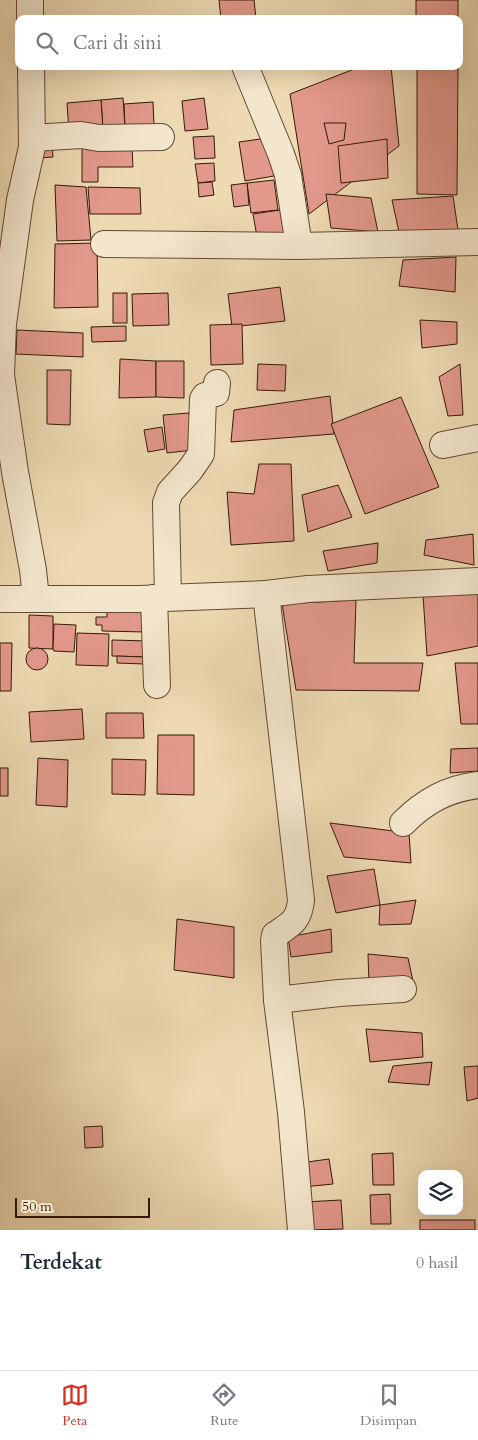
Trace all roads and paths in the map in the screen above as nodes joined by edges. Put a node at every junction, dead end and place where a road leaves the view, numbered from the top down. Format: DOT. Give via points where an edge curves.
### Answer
graph roads {
  1 [pos="30,0"];
  2 [pos="30,15"];
  3 [pos="31,70"];
  4 [pos="247,70"];
  5 [pos="161,136"];
  6 [pos="32,138"];
  7 [pos="10,197"];
  8 [pos="478,242"];
  9 [pos="104,244"];
  10 [pos="299,246"];
  11 [pos="217,383"];
  12 [pos="478,438"];
  13 [pos="443,445"];
  14 [pos="478,581"];
  15 [pos="35,587"];
  16 [pos="164,590"];
  17 [pos="266,594"];
  18 [pos="0,599"];
  19 [pos="157,685"];
  20 [pos="478,785"];
  21 [pos="403,824"];
  22 [pos="403,989"];
  23 [pos="277,1000"];
  24 [pos="300,1230"];
  1 -- 2 [label="street"];
  3 -- 6 [label="street"];
  4 -- 10 [label="street" via="288,175"];
  5 -- 6 [label="street"];
  6 -- 7 [label="street"];
  7 -- 15 [label="street" via="1,375"];
  8 -- 10 [label="street"];
  9 -- 10 [label="street"];
  11 -- 16 [label="street" via="216,393 203,399 200,454 167,497"];
  12 -- 13 [label="street"];
  14 -- 17 [label="street"];
  15 -- 16 [label="street"];
  15 -- 18 [label="street"];
  16 -- 17 [label="street"];
  16 -- 19 [label="street"];
  17 -- 23 [label="street" via="301,900 296,919 274,937"];
  20 -- 21 [label="street" via="440,794 416,810"];
  22 -- 23 [label="street"];
  23 -- 24 [label="street" via="291,1112"];
}
